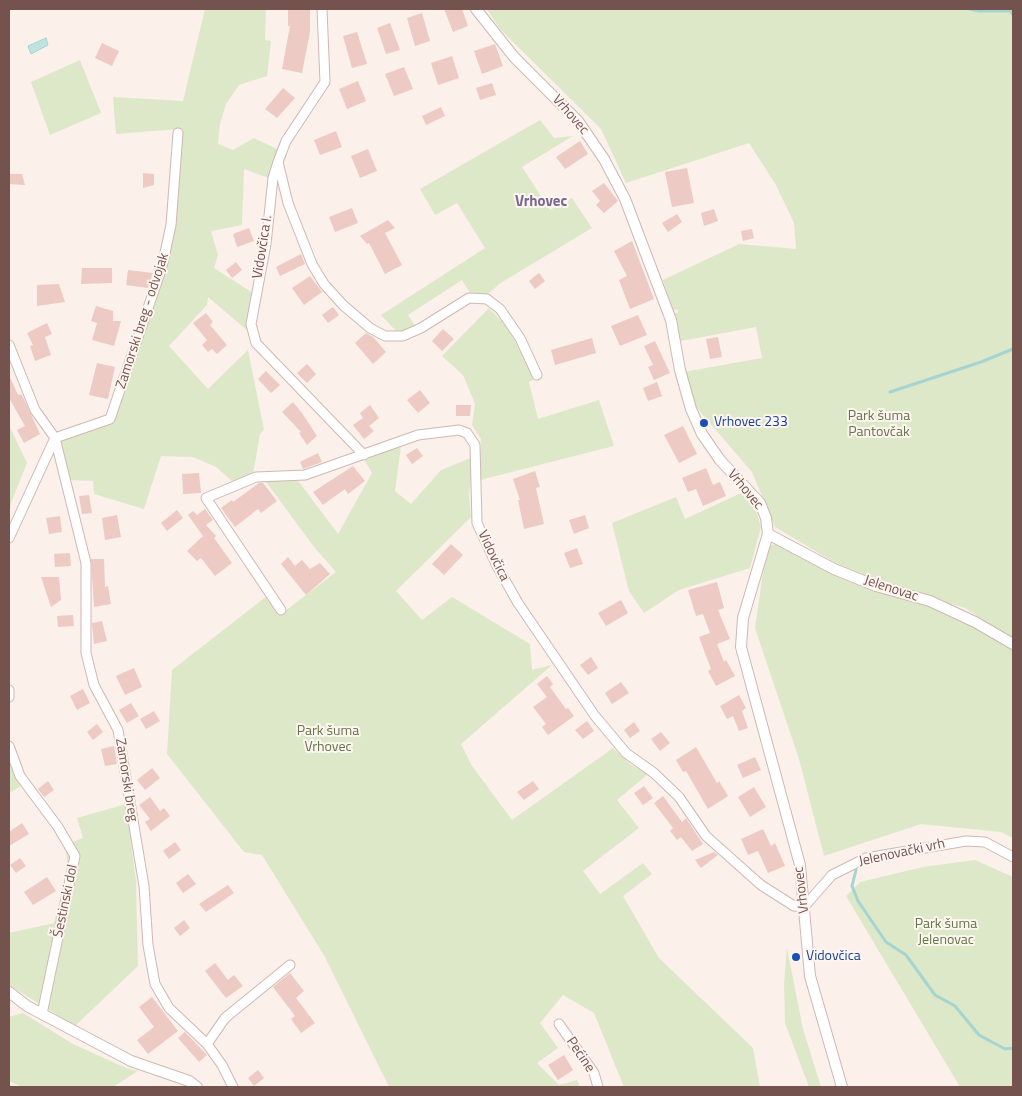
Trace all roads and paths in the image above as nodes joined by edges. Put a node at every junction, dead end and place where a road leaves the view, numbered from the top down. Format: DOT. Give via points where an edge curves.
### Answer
graph roads {
  1 [pos="322,9"];
  2 [pos="476,9"];
  3 [pos="178,133"];
  4 [pos="278,162"];
  5 [pos="9,345"];
  6 [pos="537,375"];
  7 [pos="54,438"];
  8 [pos="364,455"];
  9 [pos="768,534"];
  10 [pos="9,538"];
  11 [pos="281,610"];
  12 [pos="1013,644"];
  13 [pos="9,690"];
  14 [pos="9,697"];
  15 [pos="9,746"];
  16 [pos="1013,857"];
  17 [pos="804,906"];
  18 [pos="290,965"];
  19 [pos="9,992"];
  20 [pos="42,1014"];
  21 [pos="559,1024"];
  22 [pos="206,1044"];
  23 [pos="197,1087"];
  24 [pos="232,1087"];
  25 [pos="598,1087"];
  26 [pos="842,1087"];
  1 -- 4 [label="street, Vidovčica I." via="325,82 286,141"];
  2 -- 9 [label="street, Vrhovec" via="514,57 578,121 604,158 625,199 671,320 692,412 720,460 760,503"];
  3 -- 7 [label="street, Zamorski breg - odvojak" via="171,225 162,267 110,419"];
  4 -- 6 [label="street" via="288,203 312,264 343,306 385,336 402,336 469,298 487,299 500,309 520,338"];
  4 -- 8 [label="street, Vidovčica I." via="273,178 252,332 263,351"];
  5 -- 7 [label="street, Zamorski breg" via="35,410"];
  7 -- 10 [label="street"];
  7 -- 22 [label="street, Zamorski breg" via="86,563 86,653 94,684 118,730 144,886 148,945 155,984 170,1008"];
  8 -- 11 [label="street, Vidovčica" via="305,475 256,477 206,498"];
  8 -- 17 [label="street, Vidovčica" via="418,435 442,430 459,430 472,438 476,456 477,523 482,536 518,603 595,716 626,753 679,797 706,836 740,867 780,898 794,906"];
  9 -- 12 [label="street, Jelenovac" via="834,569 939,606"];
  9 -- 17 [label="street, Vrhovec" via="743,618 741,647 800,865"];
  13 -- 14 [label="street"];
  15 -- 20 [label="street, Šestinski dol" via="20,776 76,856"];
  16 -- 17 [label="street, Jelenovački vrh" via="985,842 966,840 866,858 832,875"];
  17 -- 26 [label="street, Vrhovec" via="810,976"];
  18 -- 22 [label="street" via="225,1018"];
  19 -- 20 [label="street"];
  20 -- 23 [label="street" via="131,1061 189,1081"];
  21 -- 25 [label="street, Pećine" via="594,1073"];
  22 -- 24 [label="street, Zamorski breg" via="222,1065"];
}
